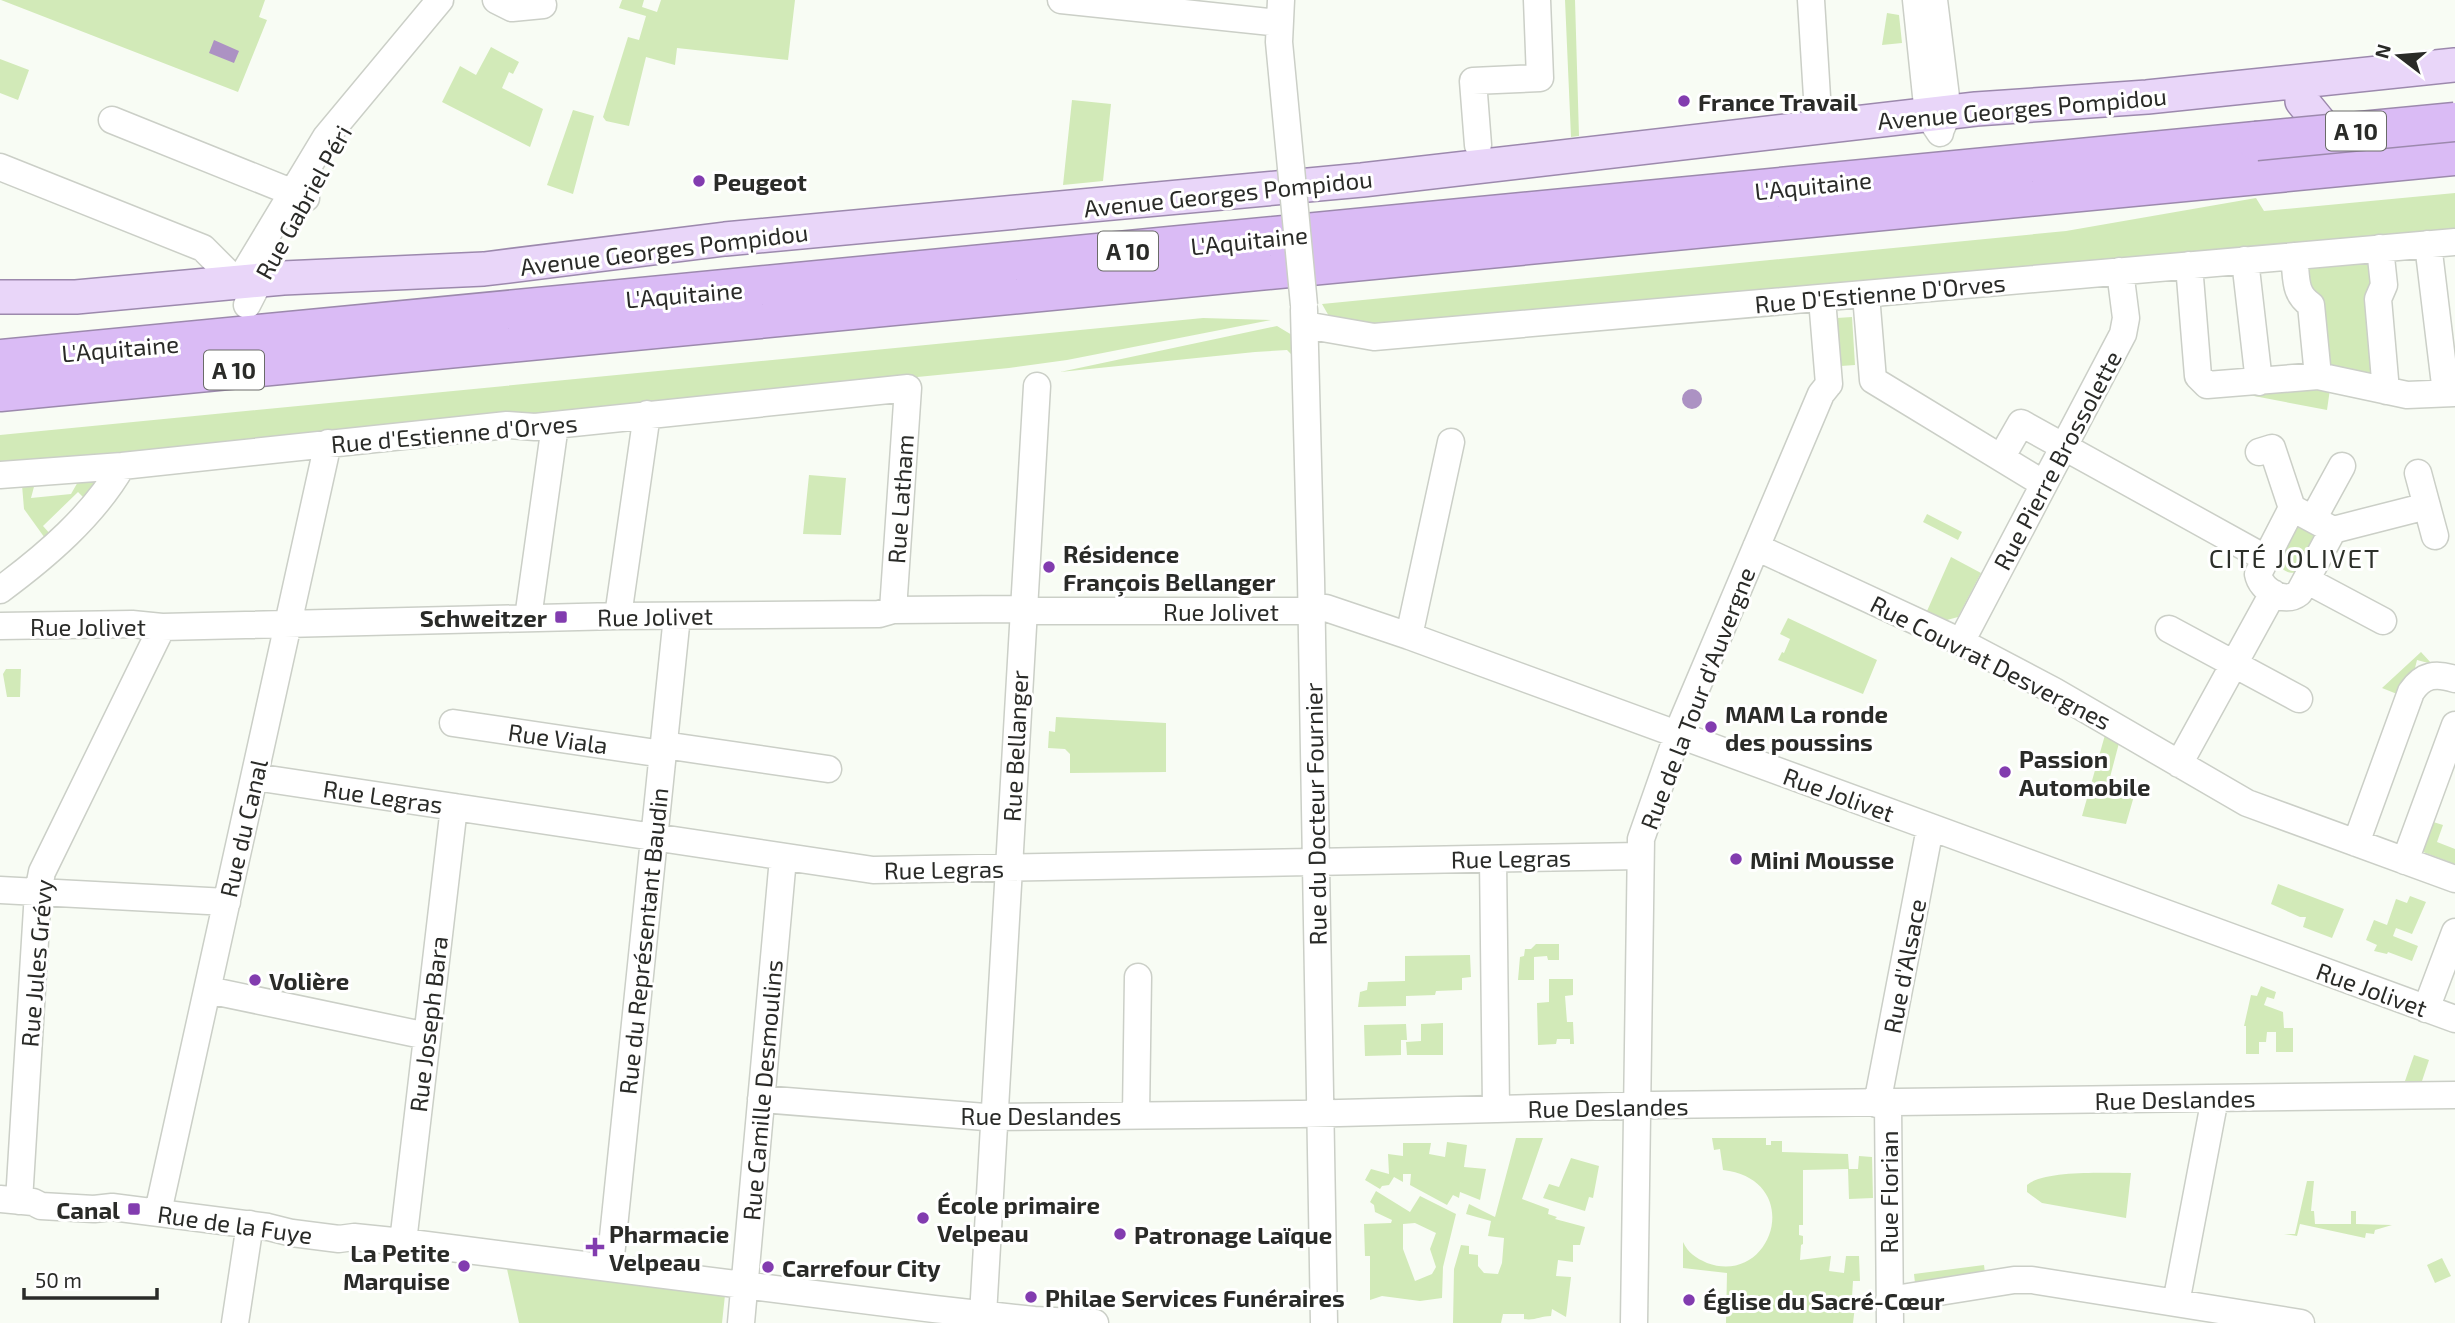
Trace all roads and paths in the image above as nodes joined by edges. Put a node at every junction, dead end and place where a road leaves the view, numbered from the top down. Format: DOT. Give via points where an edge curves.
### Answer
graph roads {
  1 [pos="440,0"];
  2 [pos="496,0"];
  3 [pos="1062,0"];
  4 [pos="1537,0"];
  5 [pos="1811,0"];
  6 [pos="1916,0"];
  7 [pos="1934,0"];
  8 [pos="543,5"];
  9 [pos="1280,12"];
  10 [pos="2455,65"];
  11 [pos="2455,85"];
  12 [pos="1817,97"];
  13 [pos="2302,102"];
  14 [pos="111,120"];
  15 [pos="1938,120"];
  16 [pos="2455,122"];
  17 [pos="2455,142"];
  18 [pos="1478,145"];
  19 [pos="2351,151"];
  20 [pos="2455,156"];
  21 [pos="2258,158"];
  22 [pos="0,167"];
  23 [pos="299,195"];
  24 [pos="2455,242"];
  25 [pos="2428,244"];
  26 [pos="203,248"];
  27 [pos="2380,248"];
  28 [pos="2294,256"];
  29 [pos="2245,260"];
  30 [pos="2189,265"];
  31 [pos="2120,271"];
  32 [pos="192,287"];
  33 [pos="248,289"];
  34 [pos="1866,295"];
  35 [pos="0,297"];
  36 [pos="1822,299"];
  37 [pos="1304,315"];
  38 [pos="0,318"];
  39 [pos="0,359"];
  40 [pos="2318,376"];
  41 [pos="1872,380"];
  42 [pos="2259,382"];
  43 [pos="1829,384"];
  44 [pos="1037,386"];
  45 [pos="908,388"];
  46 [pos="2386,391"];
  47 [pos="0,392"];
  48 [pos="2451,393"];
  49 [pos="647,414"];
  50 [pos="555,425"];
  51 [pos="1451,442"];
  52 [pos="328,443"];
  53 [pos="2064,448"];
  54 [pos="2271,448"];
  55 [pos="2001,458"];
  56 [pos="122,466"];
  57 [pos="2342,466"];
  58 [pos="2418,473"];
  59 [pos="0,475"];
  60 [pos="2044,484"];
  61 [pos="2427,506"];
  62 [pos="2312,519"];
  63 [pos="2435,536"];
  64 [pos="1756,547"];
  65 [pos="2265,558"];
  66 [pos="2306,580"];
  67 [pos="0,590"];
  68 [pos="2273,593"];
  69 [pos="893,610"];
  70 [pos="1312,610"];
  71 [pos="1023,611"];
  72 [pos="618,616"];
  73 [pos="677,616"];
  74 [pos="528,618"];
  75 [pos="2383,621"];
  76 [pos="289,623"];
  77 [pos="0,626"];
  78 [pos="162,627"];
  79 [pos="2169,629"];
  80 [pos="1409,636"];
  81 [pos="1961,642"];
  82 [pos="2234,664"];
  83 [pos="2455,679"];
  84 [pos="2300,699"];
  85 [pos="453,723"];
  86 [pos="2455,725"];
  87 [pos="1677,736"];
  88 [pos="663,749"];
  89 [pos="2179,764"];
  90 [pos="828,768"];
  91 [pos="255,777"];
  92 [pos="454,807"];
  93 [pos="1930,828"];
  94 [pos="654,837"];
  95 [pos="2356,843"];
  96 [pos="1640,856"];
  97 [pos="783,858"];
  98 [pos="1493,859"];
  99 [pos="2405,861"];
  100 [pos="1315,862"];
  101 [pos="1008,867"];
  102 [pos="2455,879"];
  103 [pos="0,890"];
  104 [pos="38,892"];
  105 [pos="227,902"];
  106 [pos="2455,932"];
  107 [pos="1138,976"];
  108 [pos="208,990"];
  109 [pos="2426,1009"];
  110 [pos="2455,1019"];
  111 [pos="427,1036"];
  112 [pos="2455,1095"];
  113 [pos="2215,1098"];
  114 [pos="761,1099"];
  115 [pos="1883,1104"];
  116 [pos="1636,1106"];
  117 [pos="1496,1108"];
  118 [pos="1320,1113"];
  119 [pos="1136,1115"];
  120 [pos="994,1117"];
  121 [pos="10,1200"];
  122 [pos="158,1212"];
  123 [pos="250,1224"];
  124 [pos="403,1242"];
  125 [pos="610,1266"];
  126 [pos="744,1285"];
  127 [pos="2176,1303"];
  128 [pos="1889,1311"];
  129 [pos="983,1315"];
  130 [pos="1034,1322"];
  131 [pos="235,1323"];
  132 [pos="741,1323"];
  133 [pos="1095,1323"];
  134 [pos="1324,1323"];
  135 [pos="1634,1323"];
  136 [pos="2301,1323"];
  1 -- 23 [label="street, Rue Gabriel Péri" via="327,137"];
  2 -- 8 [label="street" via="512,8"];
  3 -- 9 [label="street"];
  4 -- 18 [label="street" via="1540,78 1473,81"];
  5 -- 12 [label="street"];
  6 -- 15 [label="street"];
  7 -- 15 [label="street"];
  9 -- 37 [label="street, Rue du Docteur Fournier, bridge"];
  10 -- 15 [label="main road, Avenue Georges Pompidou"];
  11 -- 13 [label="main road, Avenue Georges Pompidou"];
  13 -- 15 [label="main road, Avenue Georges Pompidou"];
  13 -- 19 [label="main road" via="2337,144"];
  14 -- 23 [label="street"];
  15 -- 33 [label="main road, Avenue Georges Pompidou" via="725,239 533,265 374,272"];
  16 -- 21 [label="highway, L'Aquitaine / A 10, bridge"];
  17 -- 19 [label="street"];
  20 -- 21 [label="highway, L'Aquitaine / A 10"];
  21 -- 39 [label="highway, L'Aquitaine / A 10"];
  21 -- 47 [label="highway, L'Aquitaine / A 10"];
  22 -- 26 [label="street"];
  23 -- 33 [label="street, Rue Gabriel Péri"];
  24 -- 25 [label="street, Rue D'Estienne D'Orves"];
  25 -- 27 [label="street, Rue D'Estienne D'Orves"];
  25 -- 48 [label="street"];
  26 -- 32 [label="street" via="203,272"];
  26 -- 33 [label="street"];
  27 -- 28 [label="street, Rue D'Estienne D'Orves"];
  27 -- 46 [label="street" via="2384,285 2378,299"];
  28 -- 29 [label="street, Rue D'Estienne D'Orves"];
  28 -- 40 [label="street" via="2298,292 2311,305"];
  29 -- 30 [label="street, Rue D'Estienne D'Orves"];
  29 -- 42 [label="street"];
  30 -- 31 [label="street, Rue D'Estienne D'Orves"];
  30 -- 42 [label="street" via="2198,376 2212,386"];
  31 -- 34 [label="street, Rue D'Estienne D'Orves"];
  31 -- 53 [label="street, Rue Pierre Brossolette" via="2125,329"];
  32 -- 33 [label="main road, Avenue Georges Pompidou"];
  32 -- 35 [label="main road, Avenue Georges Pompidou" via="76,297"];
  33 -- 38 [label="main road, Avenue Georges Pompidou" via="74,319"];
  34 -- 36 [label="street, Rue D'Estienne D'Orves"];
  34 -- 41 [label="street"];
  36 -- 37 [label="street, Rue D'Estienne D'Orves" via="1374,337"];
  36 -- 43 [label="street"];
  37 -- 70 [label="street, Rue du Docteur Fournier"];
  40 -- 42 [label="street"];
  40 -- 46 [label="street"];
  41 -- 43 [label="street"];
  41 -- 55 [label="street"];
  43 -- 64 [label="street, Rue de la Tour d'Auvergne"];
  44 -- 71 [label="street, Rue Bellanger"];
  45 -- 49 [label="street, Rue d'Estienne d'Orves"];
  45 -- 69 [label="street, Rue Latham"];
  46 -- 48 [label="street" via="2415,396"];
  49 -- 50 [label="street, Rue d'Estienne d'Orves"];
  49 -- 72 [label="street"];
  50 -- 52 [label="street, Rue d'Estienne d'Orves" via="507,425"];
  50 -- 74 [label="street"];
  51 -- 80 [label="street"];
  52 -- 56 [label="street, Rue d'Estienne d'Orves"];
  52 -- 76 [label="street, Rue du Canal"];
  53 -- 55 [label="street" via="2021,423"];
  53 -- 60 [label="street, Rue Pierre Brossolette"];
  53 -- 65 [label="street"];
  54 -- 62 [label="street"];
  55 -- 60 [label="street"];
  56 -- 59 [label="street, Rue d'Estienne d'Orves"];
  56 -- 67 [label="street" via="90,510"];
  57 -- 62 [label="street"];
  58 -- 61 [label="street"];
  60 -- 81 [label="street, Rue Pierre Brossolette"];
  61 -- 62 [label="street"];
  61 -- 63 [label="street"];
  62 -- 65 [label="street"];
  62 -- 66 [label="street"];
  64 -- 81 [label="street, Rue Couvrat Desvergnes"];
  64 -- 87 [label="street, Rue de la Tour d'Auvergne"];
  65 -- 68 [label="street" via="2259,569 2260,584"];
  66 -- 68 [label="street" via="2295,597"];
  66 -- 75 [label="street"];
  68 -- 82 [label="street"];
  69 -- 71 [label="street, Rue Jolivet"];
  69 -- 73 [label="street, Rue Jolivet" via="879,614"];
  70 -- 71 [label="street, Rue Jolivet"];
  70 -- 80 [label="street, Rue Jolivet" via="1326,608"];
  70 -- 100 [label="street, Rue du Docteur Fournier"];
  71 -- 101 [label="street, Rue Bellanger"];
  72 -- 73 [label="street, Rue Jolivet"];
  72 -- 74 [label="street, Rue Jolivet"];
  73 -- 88 [label="street, Rue du Représentant Baudin"];
  74 -- 76 [label="street, Rue Jolivet"];
  76 -- 78 [label="street, Rue Jolivet"];
  76 -- 91 [label="street, Rue du Canal"];
  77 -- 78 [label="street, Rue Jolivet"];
  78 -- 104 [label="street, Rue Jules Grévy" via="42,872"];
  79 -- 82 [label="street"];
  80 -- 87 [label="street, Rue Jolivet"];
  81 -- 89 [label="street, Rue Couvrat Desvergnes"];
  82 -- 84 [label="street"];
  82 -- 89 [label="street"];
  83 -- 95 [label="street" via="2428,676 2411,692"];
  85 -- 88 [label="street, Rue Viala"];
  86 -- 99 [label="street"];
  87 -- 93 [label="street, Rue Jolivet"];
  87 -- 96 [label="street, Rue de la Tour d'Auvergne" via="1641,839"];
  88 -- 90 [label="street, Rue Viala"];
  88 -- 94 [label="street, Rue du Représentant Baudin"];
  89 -- 95 [label="street, Rue Couvrat Desvergnes" via="2247,803"];
  91 -- 92 [label="street, Rue Legras"];
  91 -- 105 [label="street, Rue du Canal"];
  92 -- 94 [label="street, Rue Legras"];
  92 -- 111 [label="street, Rue Joseph Bara"];
  93 -- 109 [label="street, Rue Jolivet"];
  93 -- 115 [label="street, Rue d'Alsace"];
  94 -- 97 [label="street, Rue Legras"];
  94 -- 125 [label="street, Rue du Représentant Baudin"];
  95 -- 99 [label="street, Rue Couvrat Desvergnes"];
  96 -- 98 [label="street, Rue Legras"];
  96 -- 116 [label="street, Rue de la Tour d'Auvergne"];
  97 -- 101 [label="street, Rue Legras" via="873,870"];
  97 -- 114 [label="street, Rue Camille Desmoulins"];
  98 -- 100 [label="street, Rue Legras"];
  98 -- 117 [label="street"];
  99 -- 102 [label="street, Rue Couvrat Desvergnes"];
  100 -- 101 [label="street, Rue Legras"];
  100 -- 118 [label="street, Rue du Docteur Fournier"];
  101 -- 120 [label="street, Rue Bellanger"];
  103 -- 104 [label="street"];
  104 -- 105 [label="street"];
  104 -- 121 [label="street, Rue Jules Grévy"];
  105 -- 108 [label="street, Rue du Canal"];
  106 -- 109 [label="street"];
  107 -- 119 [label="street"];
  108 -- 111 [label="street"];
  108 -- 122 [label="street, Rue du Canal"];
  109 -- 110 [label="street, Rue Jolivet"];
  111 -- 124 [label="street, Rue Joseph Bara"];
  112 -- 113 [label="street, Rue Deslandes"];
  113 -- 115 [label="street, Rue Deslandes"];
  113 -- 127 [label="street"];
  114 -- 120 [label="street, Rue Deslandes"];
  114 -- 126 [label="street, Rue Camille Desmoulins"];
  115 -- 116 [label="street, Rue Deslandes"];
  115 -- 128 [label="street, Rue Florian"];
  116 -- 117 [label="street, Rue Deslandes"];
  116 -- 135 [label="street, Rue de la Tour d'Auvergne"];
  117 -- 118 [label="street, Rue Deslandes"];
  118 -- 119 [label="street, Rue Deslandes"];
  118 -- 134 [label="street, Rue du Docteur Fournier"];
  119 -- 120 [label="street, Rue Deslandes"];
  120 -- 129 [label="street, Rue Bellanger"];
  121 -- 122 [label="street, Rue de la Fuye"];
  122 -- 123 [label="street, Rue de la Fuye"];
  123 -- 124 [label="street, Rue de la Fuye" via="339,1239"];
  123 -- 131 [label="street"];
  124 -- 125 [label="street, Rue de la Fuye"];
  125 -- 126 [label="street, Rue de la Fuye"];
  126 -- 129 [label="street, Rue de la Fuye"];
  126 -- 132 [label="street, Rue Camille Desmoulins"];
  127 -- 128 [label="street" via="2014,1280"];
  127 -- 136 [label="street"];
  129 -- 130 [label="street, Rue de la Fuye"];
  130 -- 133 [label="street, Rue de la Fuye"];
}
